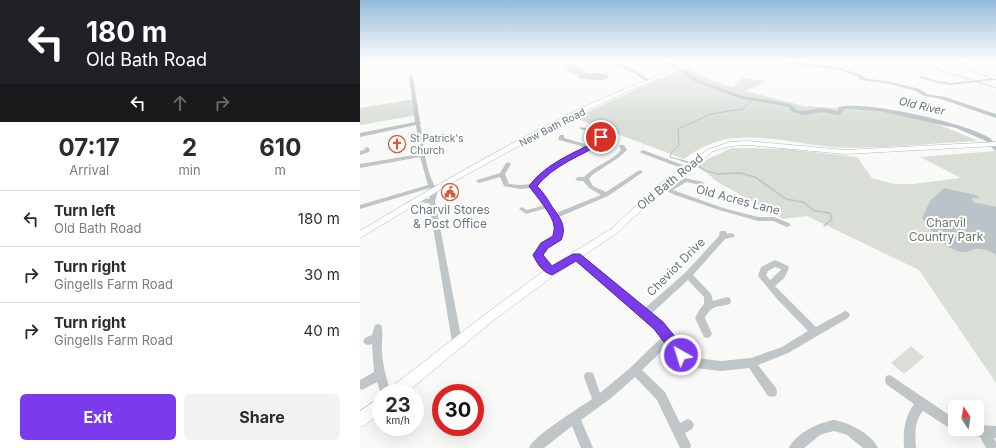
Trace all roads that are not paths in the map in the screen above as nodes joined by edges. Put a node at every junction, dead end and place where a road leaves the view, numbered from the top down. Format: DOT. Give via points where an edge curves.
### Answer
graph roads {
  1 [pos="411,82"];
  2 [pos="646,82"];
  3 [pos="938,82"];
  4 [pos="967,82"];
  5 [pos="419,123"];
  6 [pos="582,128"];
  7 [pos="360,135"];
  8 [pos="553,140"];
  9 [pos="996,144"];
  10 [pos="622,146"];
  11 [pos="585,149"];
  12 [pos="367,151"];
  13 [pos="644,152"];
  14 [pos="360,153"];
  15 [pos="423,155"];
  16 [pos="508,164"];
  17 [pos="689,165"];
  18 [pos="360,166"];
  19 [pos="640,172"];
  20 [pos="502,174"];
  21 [pos="578,179"];
  22 [pos="586,179"];
  23 [pos="479,181"];
  24 [pos="700,183"];
  25 [pos="533,186"];
  26 [pos="664,189"];
  27 [pos="431,194"];
  28 [pos="606,195"];
  29 [pos="413,206"];
  30 [pos="548,206"];
  31 [pos="360,207"];
  32 [pos="524,213"];
  33 [pos="555,216"];
  34 [pos="787,225"];
  35 [pos="360,235"];
  36 [pos="725,235"];
  37 [pos="360,240"];
  38 [pos="577,256"];
  39 [pos="552,271"];
  40 [pos="688,275"];
  41 [pos="770,285"];
  42 [pos="727,302"];
  43 [pos="709,306"];
  44 [pos="646,314"];
  45 [pos="845,315"];
  46 [pos="378,328"];
  47 [pos="815,332"];
  48 [pos="707,334"];
  49 [pos="668,338"];
  50 [pos="457,342"];
  51 [pos="751,363"];
  52 [pos="635,370"];
  53 [pos="379,375"];
  54 [pos="589,377"];
  55 [pos="890,380"];
  56 [pos="382,384"];
  57 [pos="405,384"];
  58 [pos="362,385"];
  59 [pos="772,392"];
  60 [pos="598,401"];
  61 [pos="921,404"];
  62 [pos="372,411"];
  63 [pos="575,418"];
  64 [pos="360,420"];
  65 [pos="948,421"];
  66 [pos="990,432"];
  67 [pos="685,445"];
  68 [pos="535,448"];
  69 [pos="587,448"];
  70 [pos="795,448"];
  71 [pos="872,448"];
  72 [pos="910,448"];
  73 [pos="993,448"];
  1 -- 5 [label="street"];
  2 -- 27 [label="main road, New Bath Road" via="564,119"];
  3 -- 4 [label="street" via="951,84"];
  5 -- 7 [label="street"];
  5 -- 15 [label="street"];
  6 -- 11 [label="street" via="599,131 603,141"];
  8 -- 11 [label="street" via="561,137 583,145"];
  9 -- 17 [label="main road, Old Bath Road" via="845,152 776,144 739,143 711,150"];
  10 -- 22 [label="street" via="624,150 621,154 595,169"];
  11 -- 25 [label="street" via="550,167"];
  12 -- 14 [label="street"];
  13 -- 17 [label="street"];
  15 -- 18 [label="street"];
  15 -- 27 [label="street"];
  16 -- 20 [label="street"];
  17 -- 26 [label="main road, Old Bath Road"];
  19 -- 28 [label="street" via="633,180"];
  20 -- 23 [label="street"];
  20 -- 25 [label="street" via="506,185"];
  21 -- 22 [label="street"];
  22 -- 28 [label="street" via="590,187"];
  24 -- 26 [label="street" via="685,180"];
  25 -- 30 [label="street"];
  26 -- 34 [label="street, Old Acres Lane" via="721,209 758,219 774,219"];
  26 -- 38 [label="main road, Old Bath Road" via="614,231"];
  27 -- 29 [label="main road, New Bath Road"];
  27 -- 29 [label="street"];
  27 -- 31 [label="street"];
  27 -- 35 [label="main road, New Bath Road"];
  27 -- 50 [label="street"];
  28 -- 33 [label="street"];
  29 -- 37 [label="main road, New Bath Road"];
  30 -- 32 [label="street"];
  30 -- 33 [label="street"];
  33 -- 39 [label="street" via="559,227 557,237 544,246 538,255"];
  36 -- 40 [label="street, Cheviot Drive"];
  38 -- 39 [label="main road, Old Bath Road"];
  38 -- 44 [label="street"];
  39 -- 50 [label="main road, Old Bath Road"];
  40 -- 43 [label="street" via="708,296"];
  40 -- 44 [label="street, Cheviot Drive"];
  41 -- 47 [label="street"];
  42 -- 43 [label="street"];
  43 -- 48 [label="street" via="700,318"];
  44 -- 49 [label="street"];
  45 -- 47 [label="street"];
  46 -- 53 [label="street" via="372,340"];
  47 -- 51 [label="street" via="784,350"];
  49 -- 51 [label="street" via="681,355 696,363 721,366"];
  49 -- 52 [label="street"];
  50 -- 57 [label="main road, Old Bath Road"];
  51 -- 59 [label="street"];
  52 -- 60 [label="street"];
  52 -- 67 [label="street" via="661,396 683,427"];
  53 -- 56 [label="street"];
  53 -- 58 [label="street"];
  54 -- 60 [label="street"];
  55 -- 61 [label="street"];
  60 -- 63 [label="street"];
  61 -- 65 [label="street"];
  61 -- 72 [label="street" via="912,415 909,429"];
  62 -- 64 [label="main road"];
  63 -- 68 [label="street" via="550,434"];
  63 -- 69 [label="street"];
  66 -- 73 [label="street"];
  70 -- 71 [label="street" via="809,435 825,427 839,425 854,432"];
}
